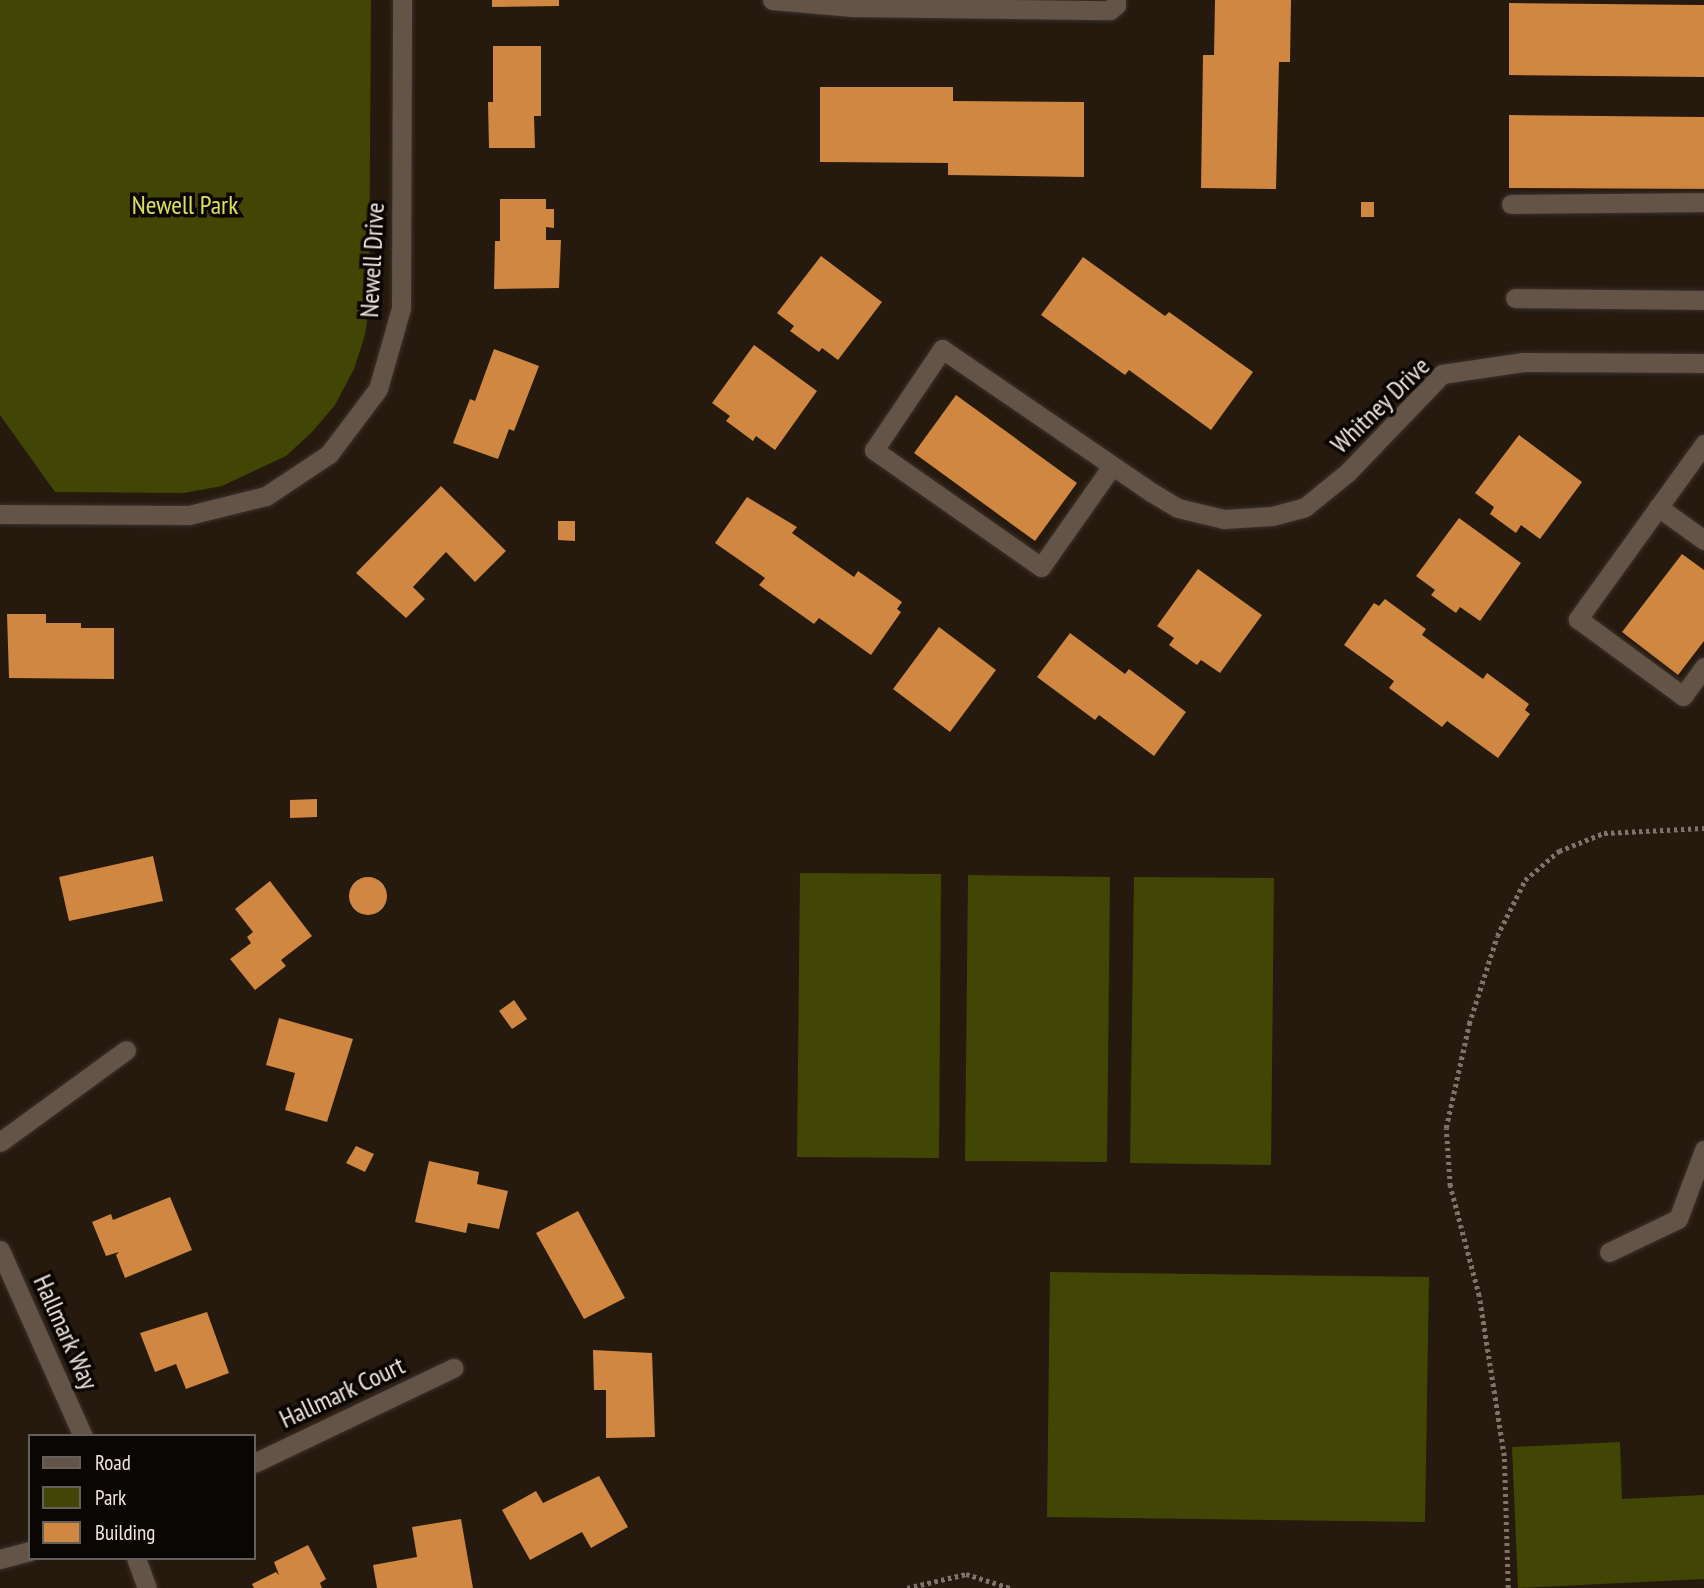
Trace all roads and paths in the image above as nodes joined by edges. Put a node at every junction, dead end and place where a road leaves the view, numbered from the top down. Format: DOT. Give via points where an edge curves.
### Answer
graph roads {
  1 [pos="402,0"];
  2 [pos="772,0"];
  3 [pos="1116,0"];
  4 [pos="1704,202"];
  5 [pos="1511,204"];
  6 [pos="1515,298"];
  7 [pos="1704,300"];
  8 [pos="1704,363"];
  9 [pos="1704,444"];
  10 [pos="1112,466"];
  11 [pos="1658,507"];
  12 [pos="0,514"];
  13 [pos="1704,540"];
  14 [pos="1704,667"];
  15 [pos="1704,828"];
  16 [pos="126,1050"];
  17 [pos="0,1142"];
  18 [pos="1704,1150"];
  19 [pos="0,1250"];
  20 [pos="1609,1252"];
  21 [pos="453,1368"];
  22 [pos="82,1434"];
  23 [pos="256,1462"];
  24 [pos="28,1551"];
  25 [pos="0,1559"];
  26 [pos="137,1560"];
  27 [pos="147,1588"];
  28 [pos="908,1588"];
  29 [pos="1010,1588"];
  30 [pos="1508,1588"];
  1 -- 12 [label="street, Newell Drive" via="401,308 378,389 329,454 266,496 189,515"];
  2 -- 3 [label="street" via="852,7 1110,10"];
  4 -- 5 [label="street"];
  6 -- 7 [label="street"];
  8 -- 10 [label="street, Whitney Drive" via="1523,362 1442,374 1348,472 1305,507 1272,516 1224,519 1178,508"];
  9 -- 11 [label="street"];
  10 -- 10 [label="street, Whitney Drive" via="942,349 874,450 1041,567"];
  11 -- 13 [label="street"];
  11 -- 14 [label="street" via="1578,619 1683,696"];
  15 -- 30 [label="path" via="1604,832 1559,851 1525,880 1497,936 1469,1024 1446,1128 1450,1186 1479,1296 1504,1456"];
  16 -- 17 [label="street"];
  18 -- 20 [label="street" via="1678,1219"];
  19 -- 22 [label="street, Hallmark Way"];
  21 -- 23 [label="street, Hallmark Court"];
  24 -- 25 [label="street"];
  26 -- 27 [label="street"];
  28 -- 29 [label="path" via="966,1574"];
}
